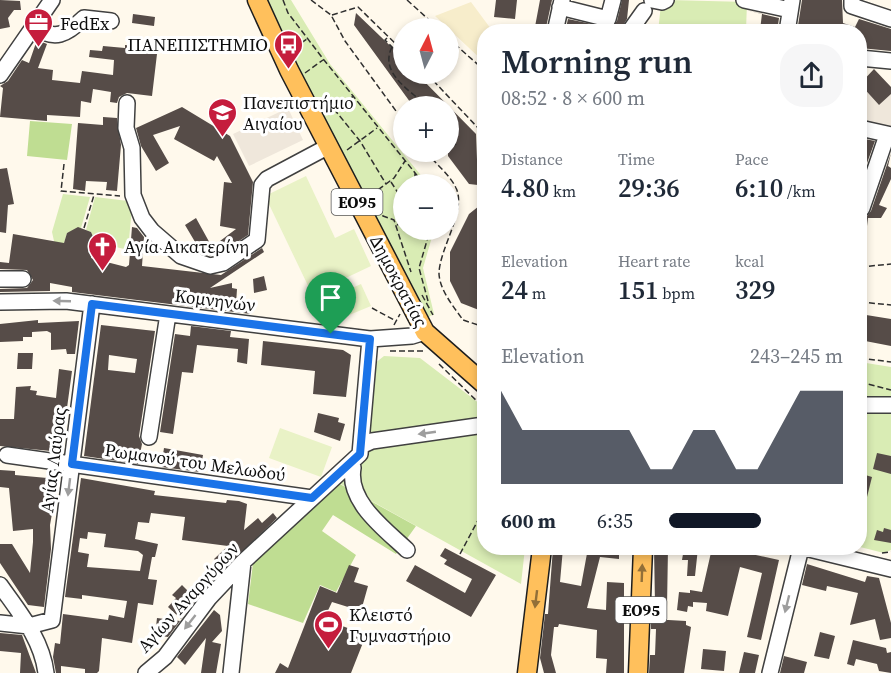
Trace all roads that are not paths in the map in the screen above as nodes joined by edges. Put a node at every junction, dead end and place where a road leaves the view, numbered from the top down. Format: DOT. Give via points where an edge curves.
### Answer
graph roads {
  1 [pos="52,0"];
  2 [pos="257,0"];
  3 [pos="613,0"];
  4 [pos="666,0"];
  5 [pos="744,0"];
  6 [pos="852,0"];
  7 [pos="561,4"];
  8 [pos="791,5"];
  9 [pos="648,6"];
  10 [pos="891,19"];
  11 [pos="111,21"];
  12 [pos="557,24"];
  13 [pos="635,24"];
  14 [pos="788,24"];
  15 [pos="33,26"];
  16 [pos="867,59"];
  17 [pos="891,61"];
  18 [pos="0,75"];
  19 [pos="128,103"];
  20 [pos="867,130"];
  21 [pos="889,135"];
  22 [pos="337,148"];
  23 [pos="867,187"];
  24 [pos="0,279"];
  25 [pos="23,279"];
  26 [pos="0,302"];
  27 [pos="92,304"];
  28 [pos="168,314"];
  29 [pos="430,327"];
  30 [pos="370,345"];
  31 [pos="477,377"];
  32 [pos="867,405"];
  33 [pos="891,405"];
  34 [pos="477,426"];
  35 [pos="149,437"];
  36 [pos="362,446"];
  37 [pos="7,455"];
  38 [pos="72,464"];
  39 [pos="349,465"];
  40 [pos="312,498"];
  41 [pos="407,550"];
  42 [pos="541,555"];
  43 [pos="643,555"];
  44 [pos="801,555"];
  45 [pos="832,555"];
  46 [pos="242,565"];
  47 [pos="891,569"];
  48 [pos="0,585"];
  49 [pos="0,622"];
  50 [pos="29,626"];
  51 [pos="46,673"];
  52 [pos="146,673"];
  53 [pos="231,673"];
  54 [pos="527,673"];
  55 [pos="638,673"];
  56 [pos="770,673"];
  1 -- 15 [label="street"];
  2 -- 22 [label="main road, Δημοκρατίας / ΕΟ95"];
  3 -- 7 [label="street" via="608,19"];
  4 -- 9 [label="street"];
  5 -- 8 [label="street"];
  6 -- 10 [label="street" via="852,6"];
  7 -- 12 [label="street"];
  8 -- 14 [label="street"];
  9 -- 13 [label="street"];
  11 -- 15 [label="street" via="84,18 67,34 56,35"];
  15 -- 18 [label="street"];
  16 -- 17 [label="street"];
  19 -- 22 [label="street" via="126,128 132,148 133,195 142,218 168,247 202,266 218,265 257,240 262,185 267,179"];
  20 -- 21 [label="street"];
  21 -- 23 [label="street"];
  22 -- 29 [label="main road, Δημοκρατίας / ΕΟ95"];
  24 -- 25 [label="street"];
  27 -- 26 [label="street, Κομνηνών, one-way" via="66,300"];
  27 -- 28 [label="street, Κομνηνών"];
  27 -- 38 [label="street, Αγίας Λαύρας"];
  28 -- 30 [label="street, Κομνηνών"];
  28 -- 35 [label="street"];
  29 -- 30 [label="street, Κομνηνών" via="412,336"];
  29 -- 31 [label="main road, Δημοκρατίας / ΕΟ95"];
  30 -- 36 [label="street, Αγίων Αναργύρων"];
  32 -- 33 [label="street"];
  34 -- 36 [label="street, one-way" via="372,441"];
  36 -- 39 [label="street, Αγίων Αναργύρων"];
  37 -- 38 [label="street, Ρωμανού του Μελωδού"];
  38 -- 40 [label="street, Ρωμανού του Μελωδού"];
  38 -- 50 [label="street, Αγίας Λαύρας, one-way" via="52,620"];
  39 -- 40 [label="street, Αγίων Αναργύρων"];
  39 -- 41 [label="street" via="363,504"];
  40 -- 46 [label="street, Αγίων Αναργύρων"];
  42 -- 54 [label="main road, one-way"];
  55 -- 43 [label="main road, ΕΟ95, one-way"];
  44 -- 56 [label="street, one-way"];
  45 -- 47 [label="street"];
  46 -- 52 [label="street, Αγίων Αναργύρων, one-way" via="209,598 165,657"];
  46 -- 53 [label="street"];
  48 -- 50 [label="street"];
  49 -- 50 [label="street"];
  50 -- 51 [label="street"];
}
